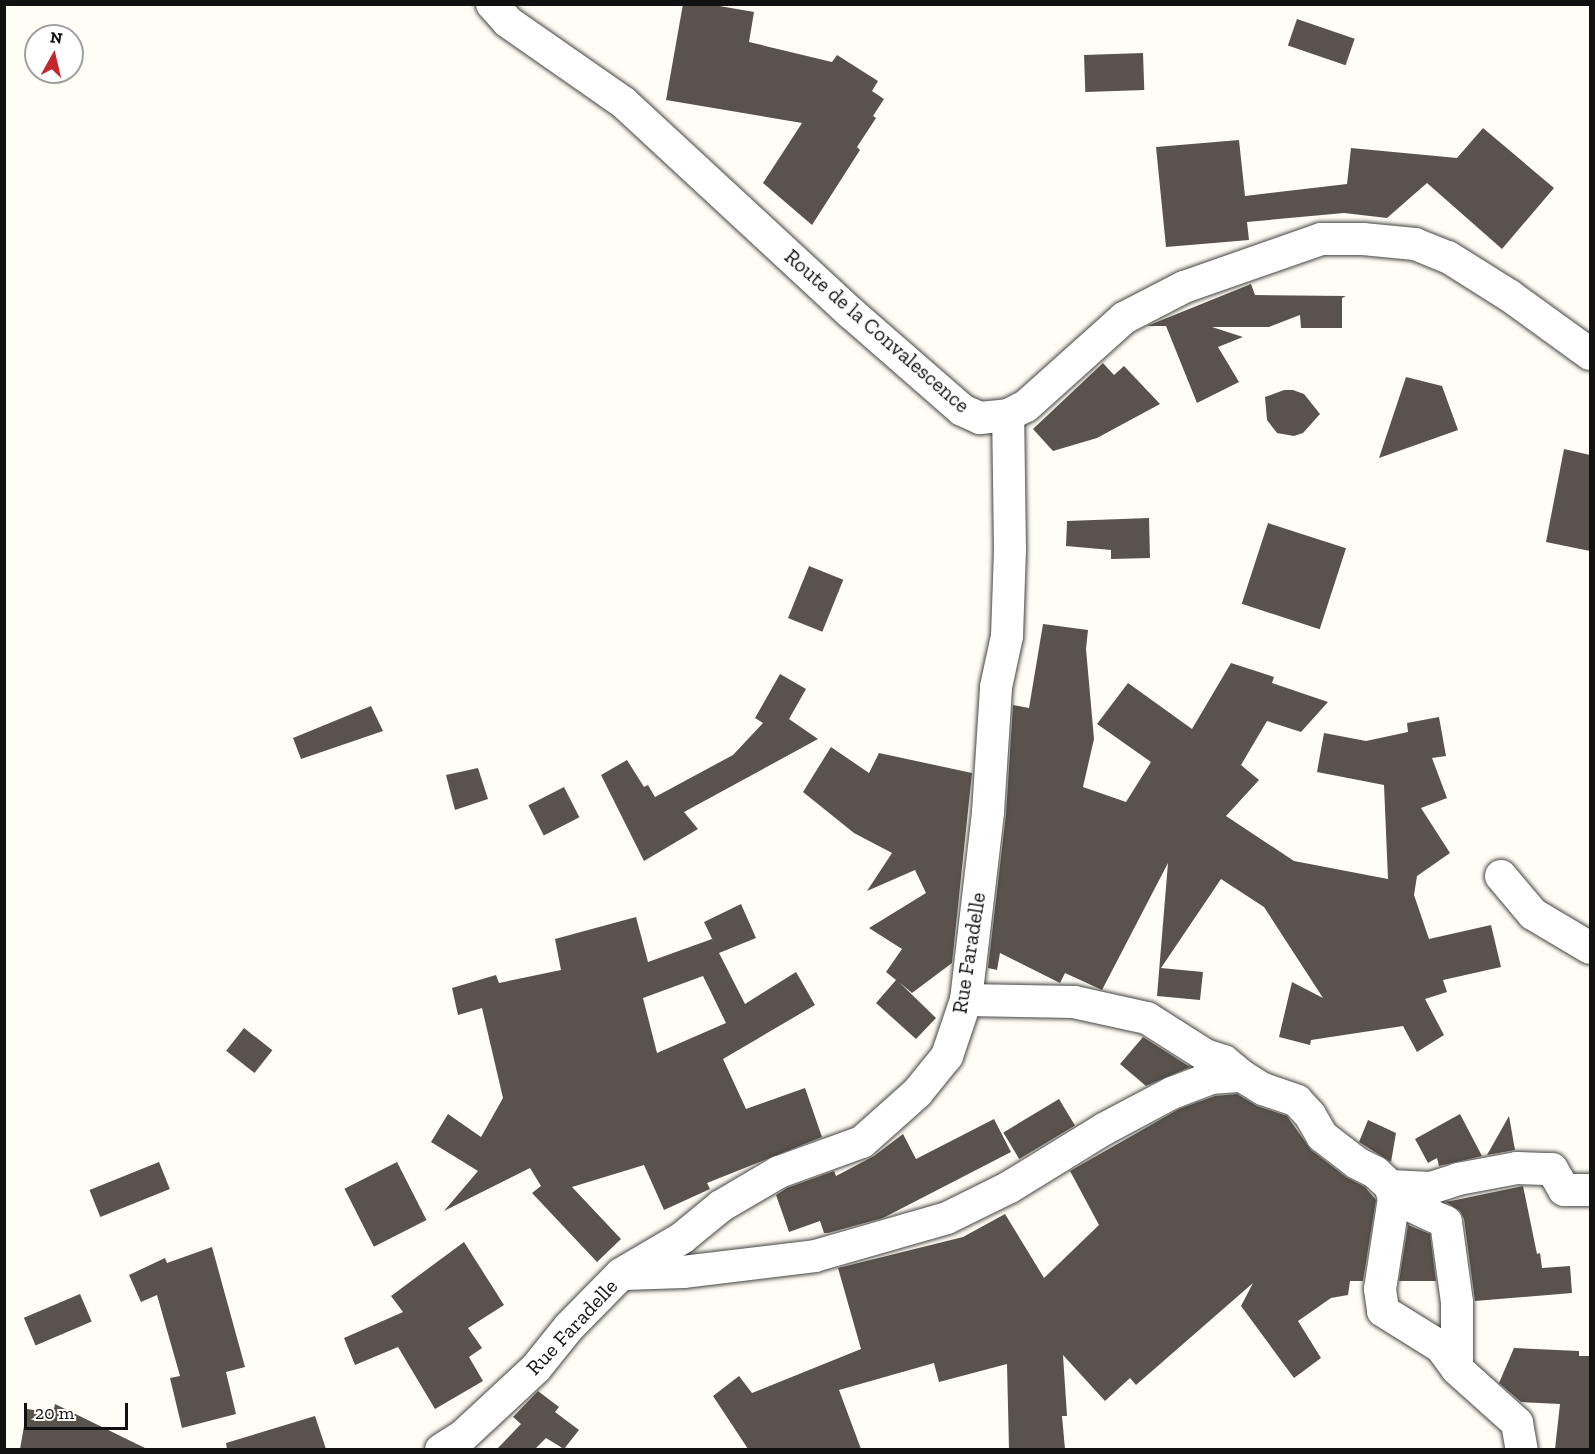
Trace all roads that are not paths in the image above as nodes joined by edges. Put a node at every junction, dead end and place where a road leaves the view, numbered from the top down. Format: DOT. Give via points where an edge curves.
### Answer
graph roads {
  1 [pos="492,4"];
  2 [pos="1590,354"];
  3 [pos="1008,415"];
  4 [pos="1501,876"];
  5 [pos="1590,948"];
  6 [pos="966,1000"];
  7 [pos="1242,1076"];
  8 [pos="1577,1190"];
  9 [pos="1392,1192"];
  10 [pos="621,1274"];
  11 [pos="1457,1369"];
  12 [pos="461,1445"];
  13 [pos="1522,1449"];
  1 -- 3 [label="street, Route de la Convalescence" via="508,22 624,103 962,410 980,418"];
  2 -- 3 [label="street, Route de la Convalescence" via="1448,257 1415,244 1363,238 1321,239 1184,287 1124,318 1044,392"];
  3 -- 6 [label="street, Rue Faradelle" via="1007,636 996,687 988,812"];
  4 -- 5 [label="street" via="1533,914"];
  6 -- 7 [label="street" via="1074,1002 1146,1018 1205,1055 1224,1061"];
  6 -- 10 [label="street, Rue Faradelle" via="947,1056 932,1077 862,1142 779,1172"];
  7 -- 9 [label="street" via="1263,1089 1297,1101 1322,1136 1375,1172"];
  7 -- 10 [label="street" via="1211,1078 1172,1093 1008,1188 947,1218 815,1256 683,1272"];
  8 -- 9 [label="street" via="1552,1169 1516,1168 1431,1188"];
  9 -- 11 [label="street" via="1446,1222 1457,1302"];
  9 -- 11 [label="street" via="1380,1289 1383,1311 1441,1347"];
  10 -- 12 [label="street, Rue Faradelle"];
  11 -- 13 [label="street" via="1516,1423"];
}
